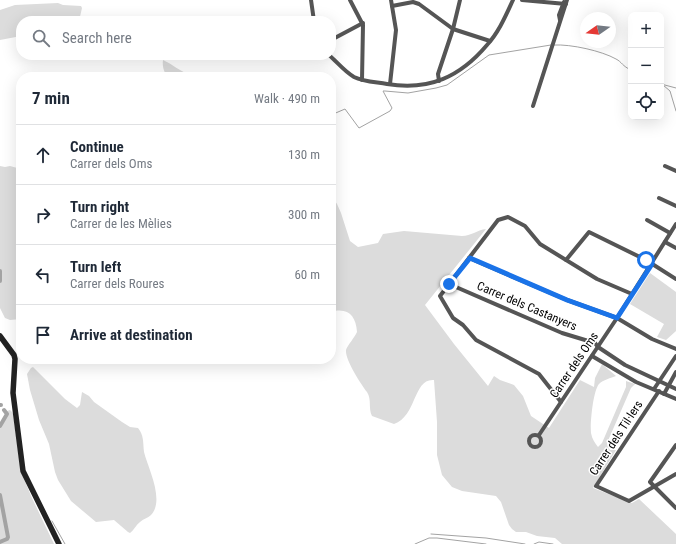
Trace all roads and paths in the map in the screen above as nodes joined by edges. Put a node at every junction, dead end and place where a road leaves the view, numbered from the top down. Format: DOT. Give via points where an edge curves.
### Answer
graph roads {
  1 [pos="311,0"];
  2 [pos="350,0"];
  3 [pos="391,0"];
  4 [pos="460,0"];
  5 [pos="522,0"];
  6 [pos="546,1"];
  7 [pos="512,2"];
  8 [pos="565,2"];
  9 [pos="392,6"];
  10 [pos="313,16"];
  11 [pos="363,23"];
  12 [pos="453,29"];
  13 [pos="336,37"];
  14 [pos="490,41"];
  15 [pos="335,60"];
  16 [pos="362,80"];
  17 [pos="439,81"];
  18 [pos="390,84"];
  19 [pos="533,106"];
  20 [pos="665,166"];
  21 [pos="676,171"];
  22 [pos="659,198"];
  23 [pos="676,206"];
  24 [pos="646,220"];
  25 [pos="676,224"];
  26 [pos="670,233"];
  27 [pos="665,242"];
  28 [pos="676,248"];
  29 [pos="470,258"];
  30 [pos="566,260"];
  31 [pos="652,264"];
  32 [pos="676,279"];
  33 [pos="449,284"];
  34 [pos="632,294"];
  35 [pos="617,318"];
  36 [pos="0,336"];
  37 [pos="598,347"];
  38 [pos="676,349"];
  39 [pos="592,356"];
  40 [pos="676,356"];
  41 [pos="625,365"];
  42 [pos="676,372"];
  43 [pos="622,373"];
  44 [pos="660,380"];
  45 [pos="668,385"];
  46 [pos="676,388"];
  47 [pos="657,390"];
  48 [pos="664,394"];
  49 [pos="676,399"];
  50 [pos="561,402"];
  51 [pos="539,435"];
  52 [pos="676,445"];
  53 [pos="676,474"];
  54 [pos="655,486"];
  55 [pos="676,508"];
  56 [pos="59,544"];
  1 -- 10 [label="street"];
  2 -- 11 [label="street"];
  3 -- 9 [label="street"];
  4 -- 12 [label="street"];
  5 -- 6 [label="street"];
  5 -- 7 [label="street"];
  6 -- 8 [label="street"];
  7 -- 14 [label="street"];
  8 -- 19 [label="street"];
  9 -- 12 [label="street" via="413,2 419,4"];
  9 -- 18 [label="street" via="396,30"];
  11 -- 13 [label="street"];
  11 -- 16 [label="street"];
  12 -- 14 [label="street"];
  12 -- 17 [label="street" via="438,74"];
  14 -- 17 [label="street" via="467,64"];
  15 -- 16 [label="street" via="353,76"];
  16 -- 18 [label="street"];
  17 -- 18 [label="street" via="411,86"];
  20 -- 21 [label="street"];
  22 -- 23 [label="street"];
  24 -- 26 [label="street"];
  25 -- 26 [label="street, Carrer dels Oms"];
  26 -- 27 [label="street, Carrer dels Oms"];
  27 -- 28 [label="street"];
  27 -- 31 [label="street, Carrer dels Oms"];
  29 -- 30 [label="street" via="498,220 508,217 525,226 540,244"];
  29 -- 33 [label="street"];
  29 -- 35 [label="street" via="567,300"];
  30 -- 31 [label="street" via="589,232"];
  30 -- 34 [label="street" via="597,279"];
  31 -- 32 [label="street"];
  31 -- 34 [label="street, Carrer dels Oms"];
  33 -- 37 [label="street, Carrer dels Castanyers" via="562,333 595,343"];
  33 -- 50 [label="street" via="440,296 453,318 476,340 539,374"];
  34 -- 35 [label="street, Carrer dels Oms"];
  35 -- 37 [label="street, Carrer dels Oms"];
  35 -- 38 [label="street" via="652,339"];
  36 -- 56 [label="street" via="15,358 13,393 23,471"];
  37 -- 39 [label="street, Carrer dels Oms"];
  37 -- 41 [label="street, Carrer dels Castanyers"];
  39 -- 43 [label="street"];
  39 -- 50 [label="street, Carrer dels Oms"];
  40 -- 44 [label="street, Carrer dels Til·lers"];
  41 -- 43 [label="street"];
  41 -- 44 [label="street, Carrer dels Castanyers"];
  42 -- 45 [label="street"];
  43 -- 47 [label="street"];
  44 -- 45 [label="street, Carrer dels Castanyers"];
  44 -- 47 [label="street, Carrer dels Til·lers"];
  45 -- 46 [label="street, Carrer dels Castanyers"];
  45 -- 48 [label="street"];
  47 -- 48 [label="street"];
  47 -- 54 [label="street, Carrer dels Til·lers" via="596,486 628,501"];
  48 -- 49 [label="street"];
  50 -- 51 [label="street, Carrer dels Oms"];
  52 -- 54 [label="street" via="650,482"];
  53 -- 54 [label="street"];
  54 -- 55 [label="street"];
}
